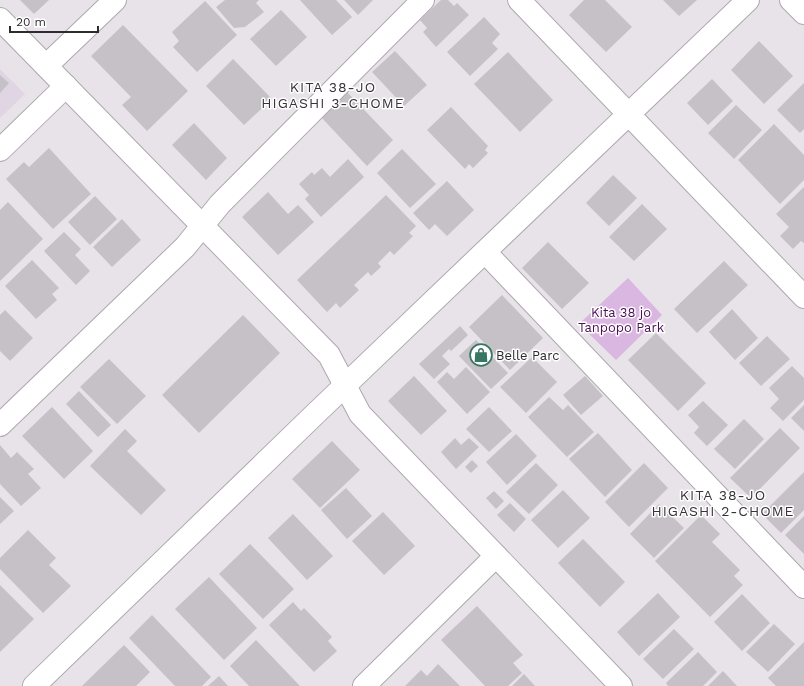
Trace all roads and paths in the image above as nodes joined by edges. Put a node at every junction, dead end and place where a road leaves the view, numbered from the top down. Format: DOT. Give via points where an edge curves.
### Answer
graph roads {
  1 [pos="115,0"];
  2 [pos="424,0"];
  3 [pos="519,0"];
  4 [pos="748,0"];
  5 [pos="791,0"];
  6 [pos="804,14"];
  7 [pos="0,19"];
  8 [pos="46,66"];
  9 [pos="66,86"];
  10 [pos="629,115"];
  11 [pos="0,150"];
  12 [pos="203,226"];
  13 [pos="485,252"];
  14 [pos="804,297"];
  15 [pos="346,387"];
  16 [pos="0,425"];
  17 [pos="496,556"];
  18 [pos="804,587"];
  19 [pos="42,684"];
  20 [pos="364,686"];
  21 [pos="621,686"];
  1 -- 8 [label="street"];
  2 -- 12 [label="street" via="220,204"];
  3 -- 10 [label="street"];
  4 -- 10 [label="street"];
  5 -- 6 [label="street"];
  7 -- 8 [label="street"];
  8 -- 9 [label="street"];
  9 -- 11 [label="street"];
  9 -- 12 [label="street"];
  10 -- 13 [label="street"];
  10 -- 14 [label="street"];
  12 -- 15 [label="street" via="329,354"];
  12 -- 16 [label="street" via="185,247"];
  13 -- 15 [label="street"];
  13 -- 18 [label="street"];
  15 -- 17 [label="street" via="360,414"];
  15 -- 19 [label="street"];
  17 -- 20 [label="street"];
  17 -- 21 [label="street"];
}
